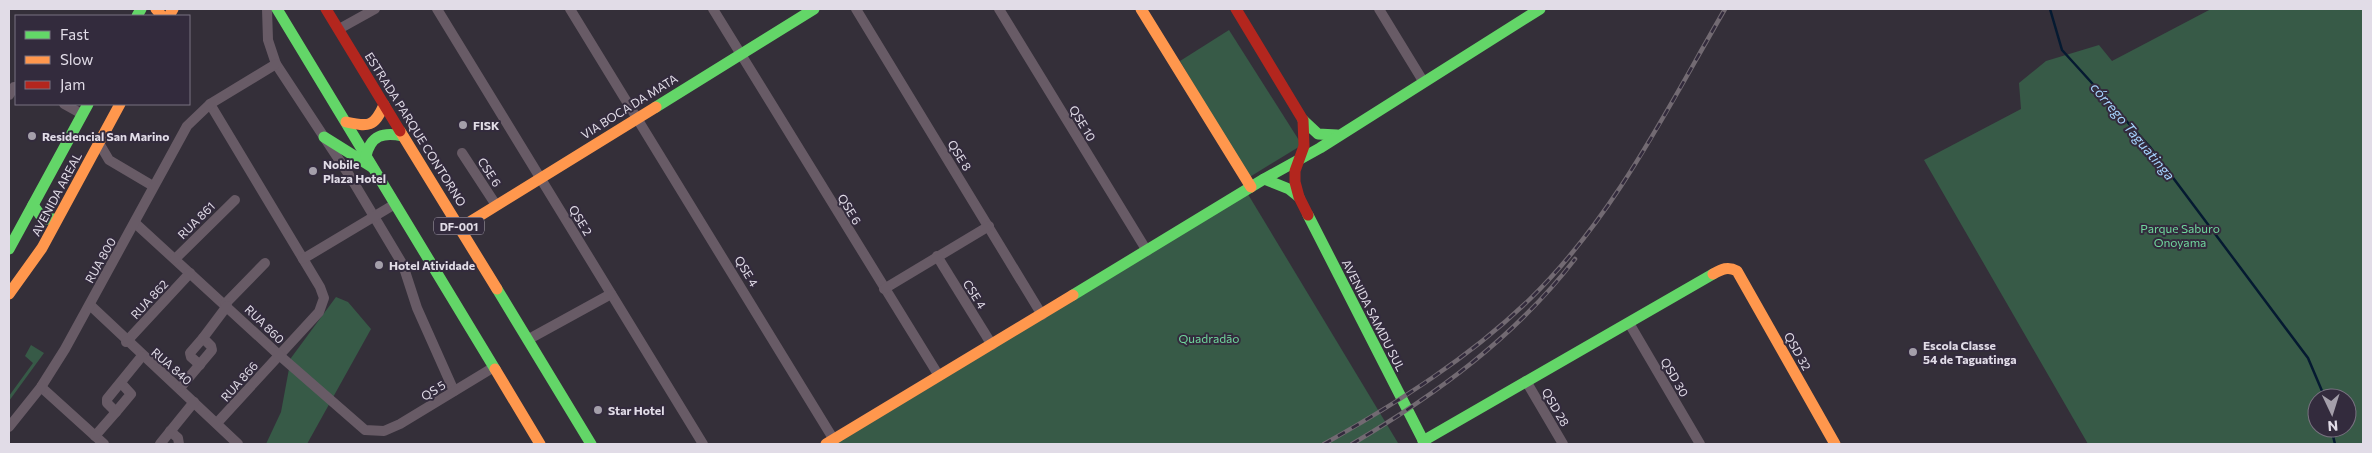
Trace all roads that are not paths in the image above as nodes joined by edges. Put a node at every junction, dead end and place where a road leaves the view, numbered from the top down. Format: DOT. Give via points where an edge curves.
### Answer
graph roads {
  1 [pos="267,9"];
  2 [pos="277,9"];
  3 [pos="326,9"];
  4 [pos="375,9"];
  5 [pos="437,9"];
  6 [pos="570,9"];
  7 [pos="713,9"];
  8 [pos="814,9"];
  9 [pos="856,9"];
  10 [pos="999,9"];
  11 [pos="1141,9"];
  12 [pos="1236,9"];
  13 [pos="1379,9"];
  14 [pos="1540,9"];
  15 [pos="1524,13"];
  16 [pos="339,30"];
  17 [pos="740,54"];
  18 [pos="276,64"];
  19 [pos="1423,81"];
  20 [pos="210,104"];
  21 [pos="68,105"];
  22 [pos="119,105"];
  23 [pos="384,105"];
  24 [pos="85,109"];
  25 [pos="636,117"];
  26 [pos="1303,120"];
  27 [pos="346,122"];
  28 [pos="1338,135"];
  29 [pos="403,136"];
  30 [pos="324,137"];
  31 [pos="99,143"];
  32 [pos="462,153"];
  33 [pos="366,156"];
  34 [pos="109,160"];
  35 [pos="1300,160"];
  36 [pos="89,162"];
  37 [pos="372,167"];
  38 [pos="540,178"];
  39 [pos="1264,179"];
  40 [pos="153,186"];
  41 [pos="1251,188"];
  42 [pos="1299,198"];
  43 [pos="235,200"];
  44 [pos="395,204"];
  45 [pos="33,205"];
  46 [pos="496,206"];
  47 [pos="374,216"];
  48 [pos="57,219"];
  49 [pos="135,223"];
  50 [pos="989,226"];
  51 [pos="460,228"];
  52 [pos="9,249"];
  53 [pos="1147,251"];
  54 [pos="937,256"];
  55 [pos="175,259"];
  56 [pos="304,259"];
  57 [pos="266,263"];
  58 [pos="190,273"];
  59 [pos="884,289"];
  60 [pos="9,294"];
  61 [pos="611,294"];
  62 [pos="90,305"];
  63 [pos="226,305"];
  64 [pos="1042,315"];
  65 [pos="1629,323"];
  66 [pos="203,338"];
  67 [pos="529,339"];
  68 [pos="126,342"];
  69 [pos="992,345"];
  70 [pos="279,355"];
  71 [pos="142,356"];
  72 [pos="200,366"];
  73 [pos="494,367"];
  74 [pos="939,376"];
  75 [pos="1526,381"];
  76 [pos="121,383"];
  77 [pos="41,387"];
  78 [pos="180,388"];
  79 [pos="454,391"];
  80 [pos="194,402"];
  81 [pos="116,412"];
  82 [pos="217,423"];
  83 [pos="9,427"];
  84 [pos="170,431"];
  85 [pos="384,431"];
  86 [pos="95,436"];
  87 [pos="830,442"];
  88 [pos="1422,443"];
  89 [pos="104,444"];
  90 [pos="160,444"];
  91 [pos="179,444"];
  92 [pos="238,444"];
  93 [pos="540,444"];
  94 [pos="591,444"];
  95 [pos="703,444"];
  96 [pos="1563,444"];
  97 [pos="1700,444"];
  98 [pos="1835,444"];
  1 -- 18 [label="street" via="268,40"];
  2 -- 27 [label="main road, DF-001"];
  3 -- 16 [label="main road, ESTRADA PARQUE CONTORNO / DF-001"];
  4 -- 16 [label="street"];
  5 -- 38 [label="street, QSE 2"];
  6 -- 25 [label="street, QSE 4"];
  7 -- 17 [label="street, QSE 6"];
  8 -- 17 [label="main road, VIA BOCA DA MATA"];
  9 -- 50 [label="street, QSE 8"];
  10 -- 53 [label="street, QSE 10"];
  11 -- 41 [label="main road"];
  12 -- 26 [label="main road"];
  13 -- 19 [label="street"];
  14 -- 15 [label="main road"];
  15 -- 19 [label="main road"];
  16 -- 23 [label="main road, ESTRADA PARQUE CONTORNO / DF-001"];
  17 -- 25 [label="main road, VIA BOCA DA MATA"];
  17 -- 59 [label="street, QSE 6"];
  18 -- 20 [label="street, RUA 800"];
  18 -- 30 [label="street"];
  19 -- 28 [label="main road"];
  20 -- 40 [label="street, RUA 800" via="187,126"];
  20 -- 56 [label="street"];
  21 -- 24 [label="street"];
  22 -- 31 [label="main road, AVENIDA AREAL"];
  23 -- 27 [label="main road" via="374,124 366,127"];
  23 -- 29 [label="main road, ESTRADA PARQUE CONTORNO / DF-001"];
  24 -- 45 [label="main road, AVENIDA AREAL"];
  25 -- 38 [label="main road, VIA BOCA DA MATA"];
  25 -- 87 [label="street, QSE 4"];
  26 -- 28 [label="main road" via="1317,135"];
  26 -- 35 [label="main road, AVENIDA SAMDU SUL" via="1304,146"];
  27 -- 33 [label="main road, DF-001"];
  28 -- 35 [label="main road"];
  29 -- 33 [label="main road" via="390,133 374,138 368,142"];
  29 -- 51 [label="main road, ESTRADA PARQUE CONTORNO / DF-001"];
  30 -- 37 [label="main road"];
  30 -- 47 [label="street"];
  31 -- 34 [label="street"];
  31 -- 36 [label="main road, AVENIDA AREAL"];
  32 -- 46 [label="street, CSE 6"];
  33 -- 37 [label="main road, DF-001"];
  34 -- 36 [label="street"];
  34 -- 40 [label="street"];
  35 -- 39 [label="main road"];
  35 -- 42 [label="main road, AVENIDA SAMDU SUL" via="1294,176"];
  36 -- 48 [label="main road, AVENIDA AREAL"];
  37 -- 44 [label="main road, DF-001"];
  38 -- 46 [label="main road, VIA BOCA DA MATA"];
  38 -- 61 [label="street, QSE 2"];
  39 -- 41 [label="main road"];
  39 -- 42 [label="main road, AVENIDA SAMDU SUL" via="1289,189"];
  40 -- 49 [label="street, RUA 800"];
  41 -- 53 [label="main road"];
  42 -- 88 [label="main road, AVENIDA SAMDU SUL"];
  43 -- 55 [label="street, RUA 861"];
  44 -- 47 [label="street"];
  44 -- 73 [label="main road, DF-001"];
  45 -- 48 [label="main road" via="43,218"];
  45 -- 52 [label="main road, AVENIDA AREAL"];
  46 -- 51 [label="main road, VIA BOCA DA MATA"];
  47 -- 56 [label="street"];
  47 -- 79 [label="street" via="403,265 417,308"];
  48 -- 60 [label="main road, AVENIDA AREAL" via="42,248"];
  49 -- 55 [label="street, RUA 860"];
  49 -- 62 [label="street, RUA 800"];
  50 -- 54 [label="street"];
  50 -- 64 [label="street, QSE 8"];
  51 -- 67 [label="main road, ESTRADA PARQUE CONTORNO / DF-001"];
  53 -- 64 [label="main road"];
  54 -- 59 [label="street"];
  54 -- 69 [label="street, CSE 4"];
  55 -- 58 [label="street, RUA 860"];
  56 -- 70 [label="street, RUA 866" via="320,287 323,305"];
  57 -- 63 [label="street"];
  58 -- 63 [label="street, RUA 860"];
  58 -- 68 [label="street, RUA 862"];
  59 -- 74 [label="street, QSE 6"];
  61 -- 67 [label="street"];
  61 -- 95 [label="street, QSE 2"];
  62 -- 68 [label="street, RUA 840"];
  62 -- 77 [label="street, RUA 800"];
  63 -- 66 [label="street"];
  63 -- 70 [label="street, RUA 860"];
  64 -- 69 [label="main road"];
  65 -- 75 [label="main road"];
  65 -- 97 [label="street, QSD 30"];
  65 -- 98 [label="main road, QSD 32" via="1722,269 1737,271"];
  66 -- 72 [label="street" via="212,350"];
  66 -- 72 [label="street" via="190,353"];
  67 -- 94 [label="main road, ESTRADA PARQUE CONTORNO / DF-001"];
  68 -- 71 [label="street, RUA 840"];
  69 -- 74 [label="main road"];
  70 -- 82 [label="street, RUA 866"];
  70 -- 85 [label="street, RUA 860" via="359,426 374,432"];
  71 -- 76 [label="street"];
  71 -- 78 [label="street, RUA 840"];
  72 -- 78 [label="street"];
  73 -- 79 [label="street, QS 5"];
  73 -- 93 [label="main road, DF-001"];
  74 -- 87 [label="main road"];
  75 -- 88 [label="main road"];
  75 -- 96 [label="street, QSD 28"];
  76 -- 81 [label="street" via="131,394"];
  76 -- 81 [label="street" via="107,399 107,404"];
  77 -- 83 [label="street, RUA 800"];
  77 -- 86 [label="street"];
  78 -- 80 [label="street, RUA 840"];
  79 -- 85 [label="street, QS 5"];
  80 -- 82 [label="street, RUA 840"];
  80 -- 84 [label="street"];
  81 -- 86 [label="street"];
  82 -- 92 [label="street, RUA 840"];
  84 -- 90 [label="street"];
  84 -- 91 [label="street" via="178,438"];
  86 -- 89 [label="street"];
}
